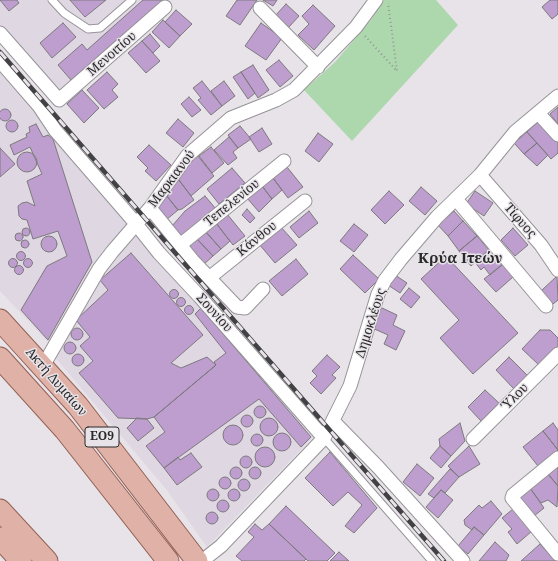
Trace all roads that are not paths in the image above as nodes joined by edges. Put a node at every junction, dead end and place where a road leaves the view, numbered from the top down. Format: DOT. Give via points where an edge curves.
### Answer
graph roads {
  1 [pos="52,0"];
  2 [pos="132,0"];
  3 [pos="376,0"];
  4 [pos="165,7"];
  5 [pos="260,8"];
  6 [pos="0,33"];
  7 [pos="0,61"];
  8 [pos="318,67"];
  9 [pos="558,96"];
  10 [pos="538,113"];
  11 [pos="558,135"];
  12 [pos="284,161"];
  13 [pos="480,175"];
  14 [pos="456,199"];
  15 [pos="305,201"];
  16 [pos="150,208"];
  17 [pos="136,224"];
  18 [pos="180,246"];
  19 [pos="558,270"];
  20 [pos="209,278"];
  21 [pos="263,289"];
  22 [pos="546,306"];
  23 [pos="0,320"];
  24 [pos="558,354"];
  25 [pos="0,358"];
  26 [pos="43,366"];
  27 [pos="334,422"];
  28 [pos="324,438"];
  29 [pos="473,440"];
  30 [pos="558,458"];
  31 [pos="0,510"];
  32 [pos="0,538"];
  33 [pos="558,554"];
  34 [pos="206,560"];
  35 [pos="20,561"];
  36 [pos="46,561"];
  37 [pos="168,561"];
  38 [pos="432,561"];
  39 [pos="462,561"];
  1 -- 2 [label="lane" via="64,13 88,29 100,28"];
  3 -- 8 [label="street, Μαρκιανού"];
  4 -- 6 [label="street, Μενοιτίου" via="59,100"];
  5 -- 8 [label="street"];
  7 -- 17 [label="street, Σουνίου"];
  8 -- 16 [label="street, Μαρκιανού" via="286,96 240,113 212,134 187,156"];
  9 -- 10 [label="street, Δημοκλέους"];
  10 -- 11 [label="street"];
  10 -- 13 [label="street, Δημοκλέους" via="515,132"];
  12 -- 18 [label="street, Τεπελενίου"];
  13 -- 14 [label="street, Δημοκλέους"];
  13 -- 19 [label="street, Τίφυος" via="541,245"];
  14 -- 22 [label="street"];
  14 -- 27 [label="street, Δημοκλέους" via="413,244 381,288 350,386"];
  15 -- 20 [label="street, Κάνθου"];
  16 -- 17 [label="street, Μαρκιανού"];
  16 -- 18 [label="street, Σουνίου"];
  17 -- 26 [label="street, Μαρκιανού" via="99,269"];
  17 -- 28 [label="street, Σουνίου"];
  18 -- 20 [label="street, Σουνίου"];
  20 -- 21 [label="street, Σουνίου" via="241,309"];
  23 -- 26 [label="main road, Ακτή Δυμαίων / ΕΟ9"];
  24 -- 29 [label="street, Ύλου"];
  25 -- 37 [label="main road, Ακτή Δυμαίων / ΕΟ9" via="65,430"];
  26 -- 34 [label="main road, Ακτή Δυμαίων / ΕΟ9"];
  27 -- 28 [label="street, Δημοκλέους"];
  27 -- 39 [label="street"];
  28 -- 34 [label="street, Δημοκλέους"];
  28 -- 38 [label="lane, Σουνίου"];
  30 -- 33 [label="street" via="513,495 514,501"];
  31 -- 36 [label="main road"];
  32 -- 35 [label="main road"];
}
